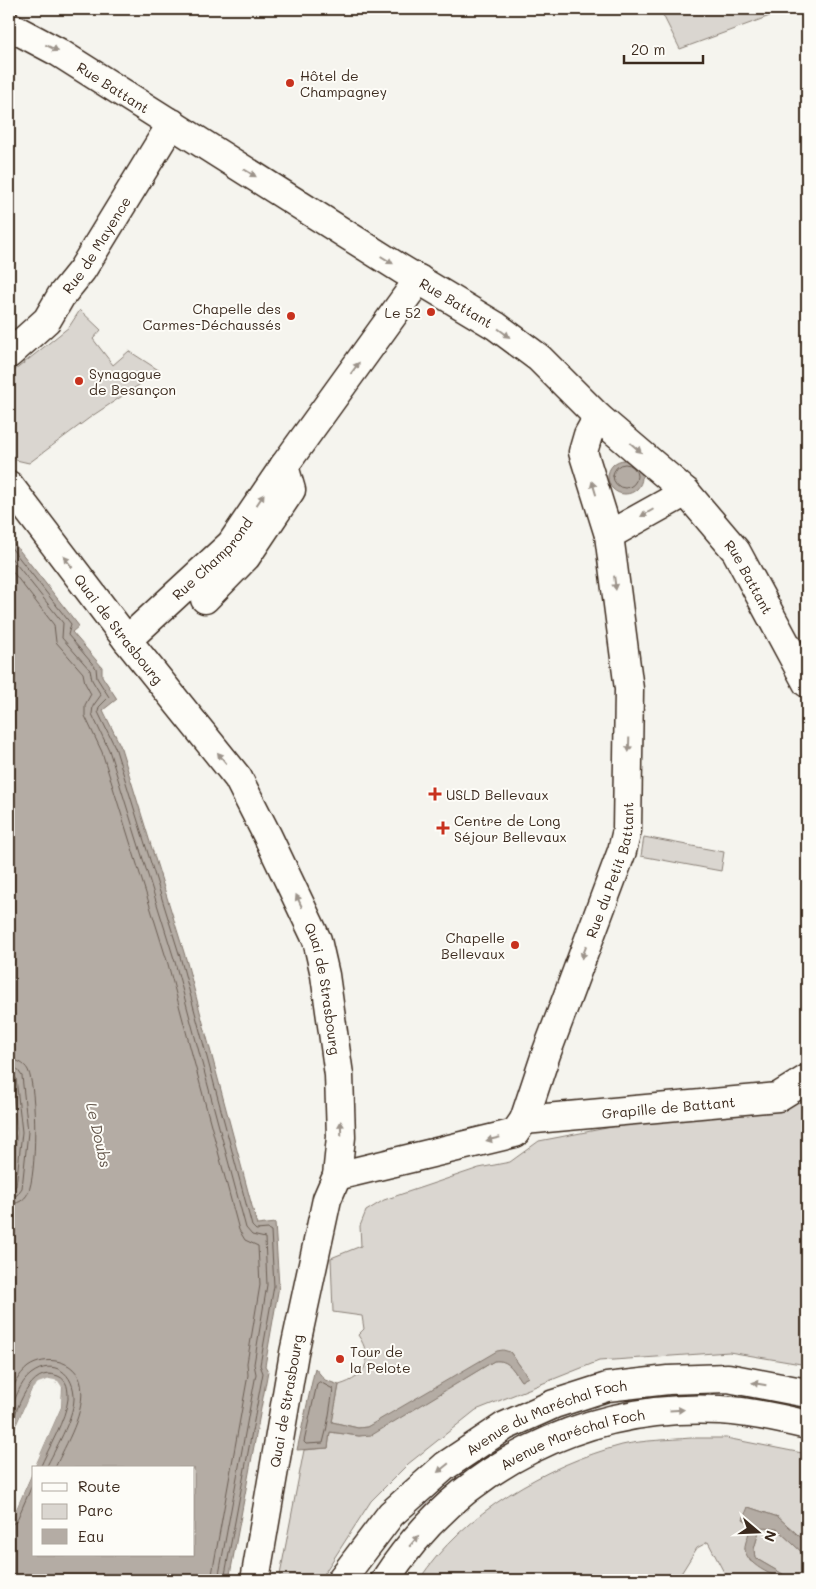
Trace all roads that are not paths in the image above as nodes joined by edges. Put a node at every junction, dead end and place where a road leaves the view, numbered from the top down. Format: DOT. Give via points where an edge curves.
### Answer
graph roads {
  1 [pos="9,26"];
  2 [pos="172,124"];
  3 [pos="419,279"];
  4 [pos="9,354"];
  5 [pos="598,417"];
  6 [pos="9,485"];
  7 [pos="686,492"];
  8 [pos="609,535"];
  9 [pos="127,640"];
  10 [pos="807,683"];
  11 [pos="807,1079"];
  12 [pos="524,1120"];
  13 [pos="337,1176"];
  14 [pos="807,1393"];
  15 [pos="807,1425"];
  16 [pos="255,1580"];
  17 [pos="342,1580"];
  18 [pos="385,1580"];
  1 -- 2 [label="street, Rue Battant, one-way" via="58,52"];
  2 -- 3 [label="street, Rue Battant, one-way"];
  2 -- 4 [label="street, Rue de Mayence" via="48,320"];
  3 -- 5 [label="street, Rue Battant, one-way" via="496,326 539,358"];
  9 -- 3 [label="street, Rue Champrond, one-way" via="194,594"];
  5 -- 7 [label="street, Rue Battant, one-way"];
  8 -- 5 [label="street, Rue du Petit Battant, one-way" via="583,452"];
  9 -- 6 [label="street, Quai de Strasbourg, one-way"];
  7 -- 8 [label="street, one-way"];
  7 -- 10 [label="street, Rue Battant" via="736,551"];
  8 -- 12 [label="street, Rue du Petit Battant, one-way" via="630,704 627,830"];
  13 -- 9 [label="street, Quai de Strasbourg, one-way" via="341,1137 339,1074 317,940 238,778"];
  11 -- 12 [label="street, Grapille de Battant" via="778,1097"];
  12 -- 13 [label="street, one-way" via="515,1133"];
  13 -- 16 [label="street, Quai de Strasbourg" via="327,1199 294,1353"];
  14 -- 17 [label="street, Avenue du Maréchal Foch, one-way" via="728,1378 668,1380 607,1387 554,1404 505,1426 445,1466 391,1514"];
  18 -- 15 [label="street, Avenue Maréchal Foch, one-way" via="398,1560 450,1502 496,1469 551,1439 594,1423 678,1410 722,1410"];
}
